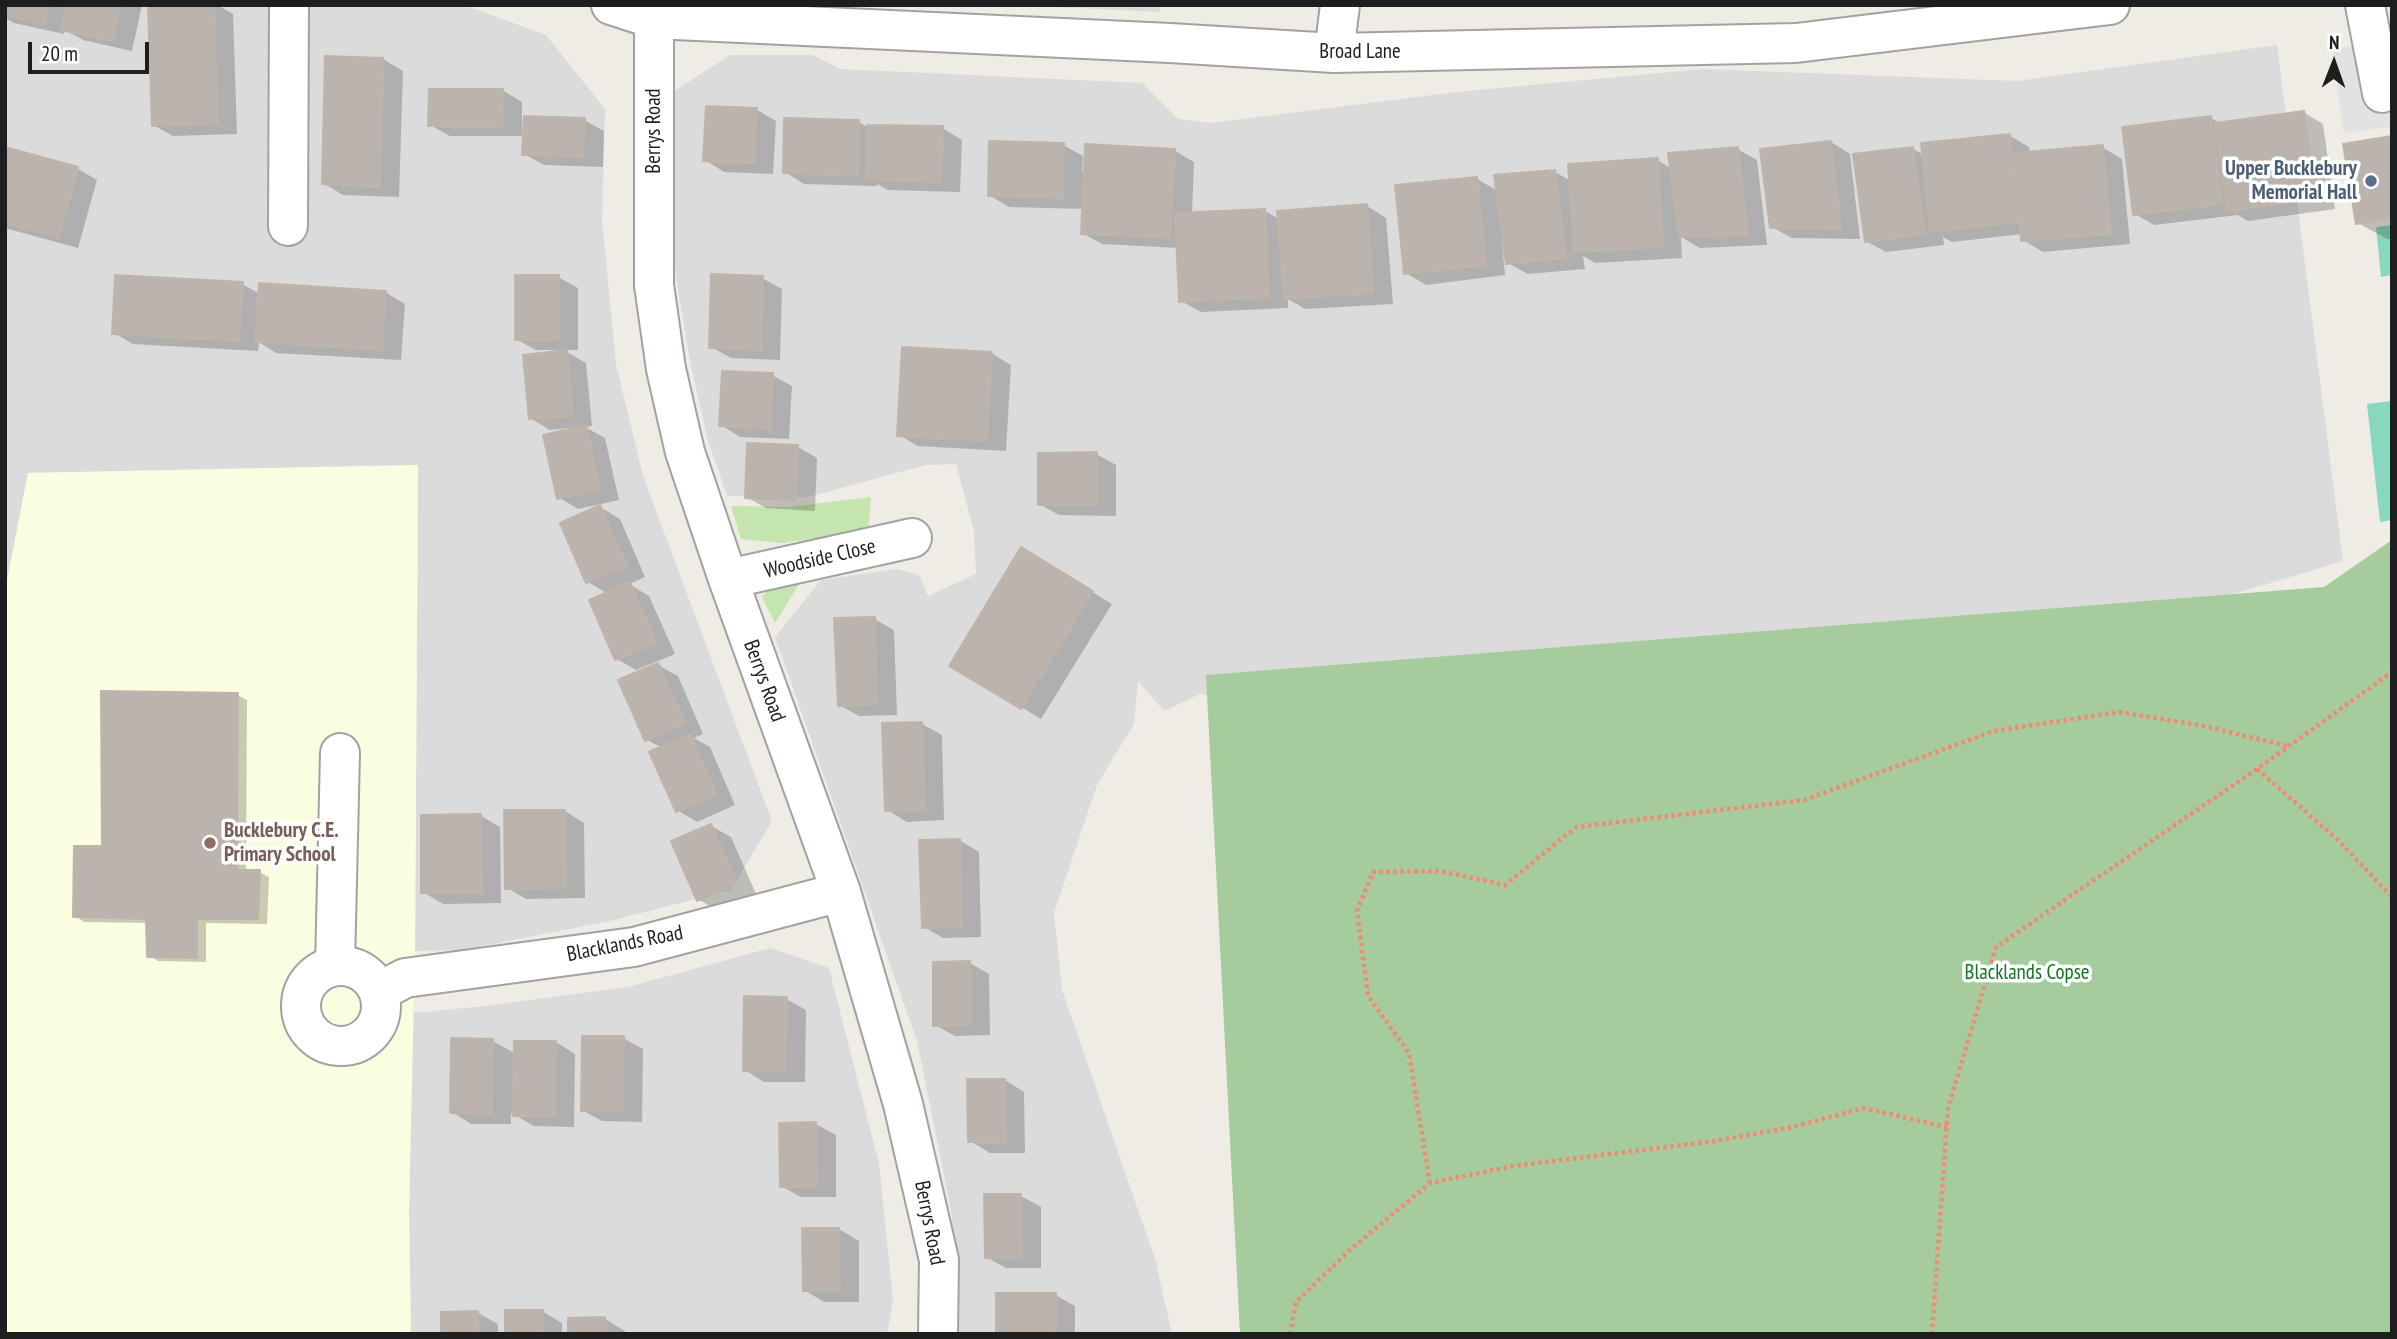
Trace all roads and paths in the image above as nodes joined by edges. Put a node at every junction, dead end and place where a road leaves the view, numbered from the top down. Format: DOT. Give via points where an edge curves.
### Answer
graph roads {
  1 [pos="289,5"];
  2 [pos="611,5"];
  3 [pos="1340,5"];
  4 [pos="2110,5"];
  5 [pos="2365,5"];
  6 [pos="1959,14"];
  7 [pos="654,19"];
  8 [pos="1334,53"];
  9 [pos="2382,93"];
  10 [pos="288,226"];
  11 [pos="912,538"];
  12 [pos="728,579"];
  13 [pos="2392,672"];
  14 [pos="2288,746"];
  15 [pos="340,753"];
  16 [pos="2257,769"];
  17 [pos="841,892"];
  18 [pos="2392,897"];
  19 [pos="335,966"];
  20 [pos="392,985"];
  21 [pos="1947,1127"];
  22 [pos="1430,1183"];
  23 [pos="938,1334"];
  24 [pos="1290,1334"];
  25 [pos="1932,1334"];
  1 -- 10 [label="street"];
  2 -- 7 [label="street, Broad Lane"];
  3 -- 8 [label="street"];
  4 -- 6 [label="street, Broad Lane"];
  5 -- 9 [label="street"];
  6 -- 8 [label="street, Broad Lane" via="1796,43"];
  7 -- 8 [label="street, Broad Lane"];
  7 -- 12 [label="street, Berrys Road" via="654,285 666,369 685,452"];
  11 -- 12 [label="street, Woodside Close"];
  12 -- 17 [label="street, Berrys Road"];
  13 -- 14 [label="path"];
  14 -- 16 [label="path"];
  14 -- 22 [label="path" via="2119,712 1994,730 1804,800 1576,827 1505,884 1440,871 1373,872 1357,911 1368,996 1409,1054"];
  15 -- 19 [label="street"];
  16 -- 18 [label="path" via="2337,839"];
  16 -- 21 [label="path" via="1996,947 1948,1108"];
  17 -- 20 [label="street, Blacklands Road" via="634,947"];
  17 -- 23 [label="street, Berrys Road" via="903,1104 939,1260"];
  19 -- 20 [label="street" via="349,966 372,980"];
  19 -- 20 [label="street" via="311,979 300,1004 308,1030 328,1045 341,1047 365,1039 380,1018 381,1005"];
  21 -- 22 [label="path" via="1863,1108 1715,1141 1513,1166"];
  21 -- 25 [label="path"];
  22 -- 24 [label="path" via="1296,1302"];
}
